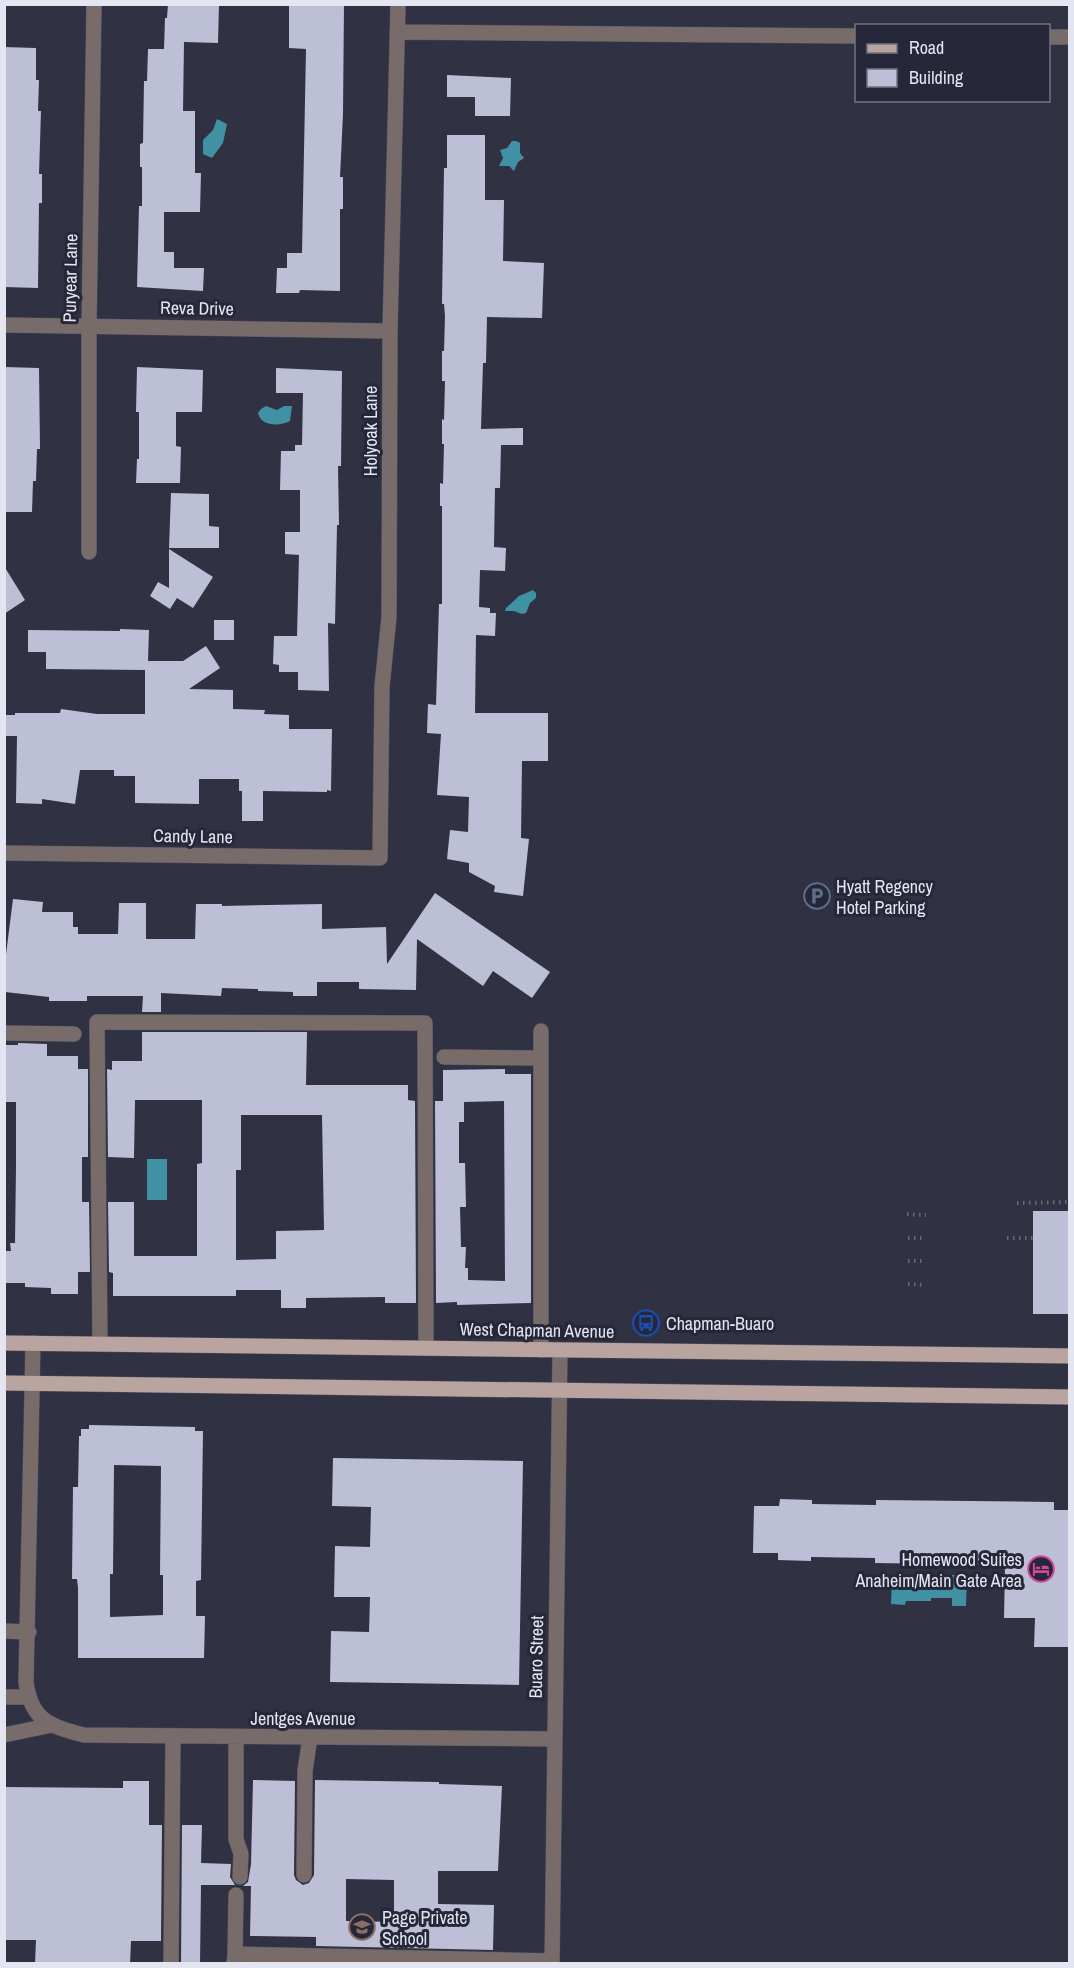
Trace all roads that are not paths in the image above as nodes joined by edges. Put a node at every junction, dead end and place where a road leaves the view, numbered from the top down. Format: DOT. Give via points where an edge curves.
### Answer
graph roads {
  1 [pos="94,4"];
  2 [pos="398,4"];
  3 [pos="397,32"];
  4 [pos="855,36"];
  5 [pos="1050,37"];
  6 [pos="1070,38"];
  7 [pos="4,326"];
  8 [pos="89,326"];
  9 [pos="390,331"];
  10 [pos="89,552"];
  11 [pos="4,853"];
  12 [pos="380,858"];
  13 [pos="542,1031"];
  14 [pos="4,1033"];
  15 [pos="74,1034"];
  16 [pos="444,1057"];
  17 [pos="541,1058"];
  18 [pos="4,1343"];
  19 [pos="33,1343"];
  20 [pos="100,1344"];
  21 [pos="426,1348"];
  22 [pos="540,1350"];
  23 [pos="560,1351"];
  24 [pos="1070,1356"];
  25 [pos="4,1383"];
  26 [pos="32,1384"];
  27 [pos="559,1391"];
  28 [pos="1070,1397"];
  29 [pos="4,1631"];
  30 [pos="29,1632"];
  31 [pos="4,1697"];
  32 [pos="28,1697"];
  33 [pos="52,1725"];
  34 [pos="4,1735"];
  35 [pos="173,1736"];
  36 [pos="236,1737"];
  37 [pos="310,1737"];
  38 [pos="555,1739"];
  39 [pos="304,1875"];
  40 [pos="240,1877"];
  41 [pos="236,1895"];
  42 [pos="235,1959"];
  43 [pos="552,1962"];
  44 [pos="171,1964"];
  1 -- 8 [label="street, Puryear Lane"];
  2 -- 3 [label="street, Holyoak Lane"];
  3 -- 4 [label="street"];
  3 -- 9 [label="street, Holyoak Lane"];
  5 -- 6 [label="street"];
  7 -- 8 [label="street, Reva Drive"];
  8 -- 9 [label="street, Reva Drive"];
  8 -- 10 [label="street, Puryear Lane"];
  9 -- 12 [label="street, Holyoak Lane" via="389,617 382,687"];
  11 -- 12 [label="street, Candy Lane"];
  13 -- 17 [label="street"];
  14 -- 15 [label="street"];
  16 -- 17 [label="street"];
  17 -- 22 [label="street"];
  18 -- 19 [label="main road, West Chapman Avenue"];
  19 -- 20 [label="main road, West Chapman Avenue"];
  19 -- 26 [label="street"];
  20 -- 21 [label="main road, West Chapman Avenue"];
  20 -- 21 [label="street" via="97,1022 425,1023"];
  21 -- 22 [label="main road, West Chapman Avenue"];
  22 -- 23 [label="main road, West Chapman Avenue"];
  23 -- 24 [label="main road, West Chapman Avenue"];
  23 -- 27 [label="street, Buaro Street"];
  25 -- 26 [label="main road"];
  26 -- 27 [label="main road"];
  26 -- 30 [label="street"];
  27 -- 28 [label="main road"];
  27 -- 38 [label="street, Buaro Street"];
  29 -- 30 [label="street"];
  30 -- 32 [label="street"];
  31 -- 32 [label="street"];
  32 -- 33 [label="street" via="35,1712"];
  33 -- 34 [label="street"];
  33 -- 35 [label="street, Jentges Avenue" via="84,1735"];
  35 -- 36 [label="street, Jentges Avenue"];
  35 -- 44 [label="street"];
  36 -- 37 [label="street, Jentges Avenue"];
  36 -- 40 [label="street"];
  37 -- 38 [label="street, Jentges Avenue"];
  37 -- 39 [label="street" via="305,1771"];
  38 -- 43 [label="street, Buaro Street"];
  41 -- 42 [label="street"];
  42 -- 43 [label="street"];
}
